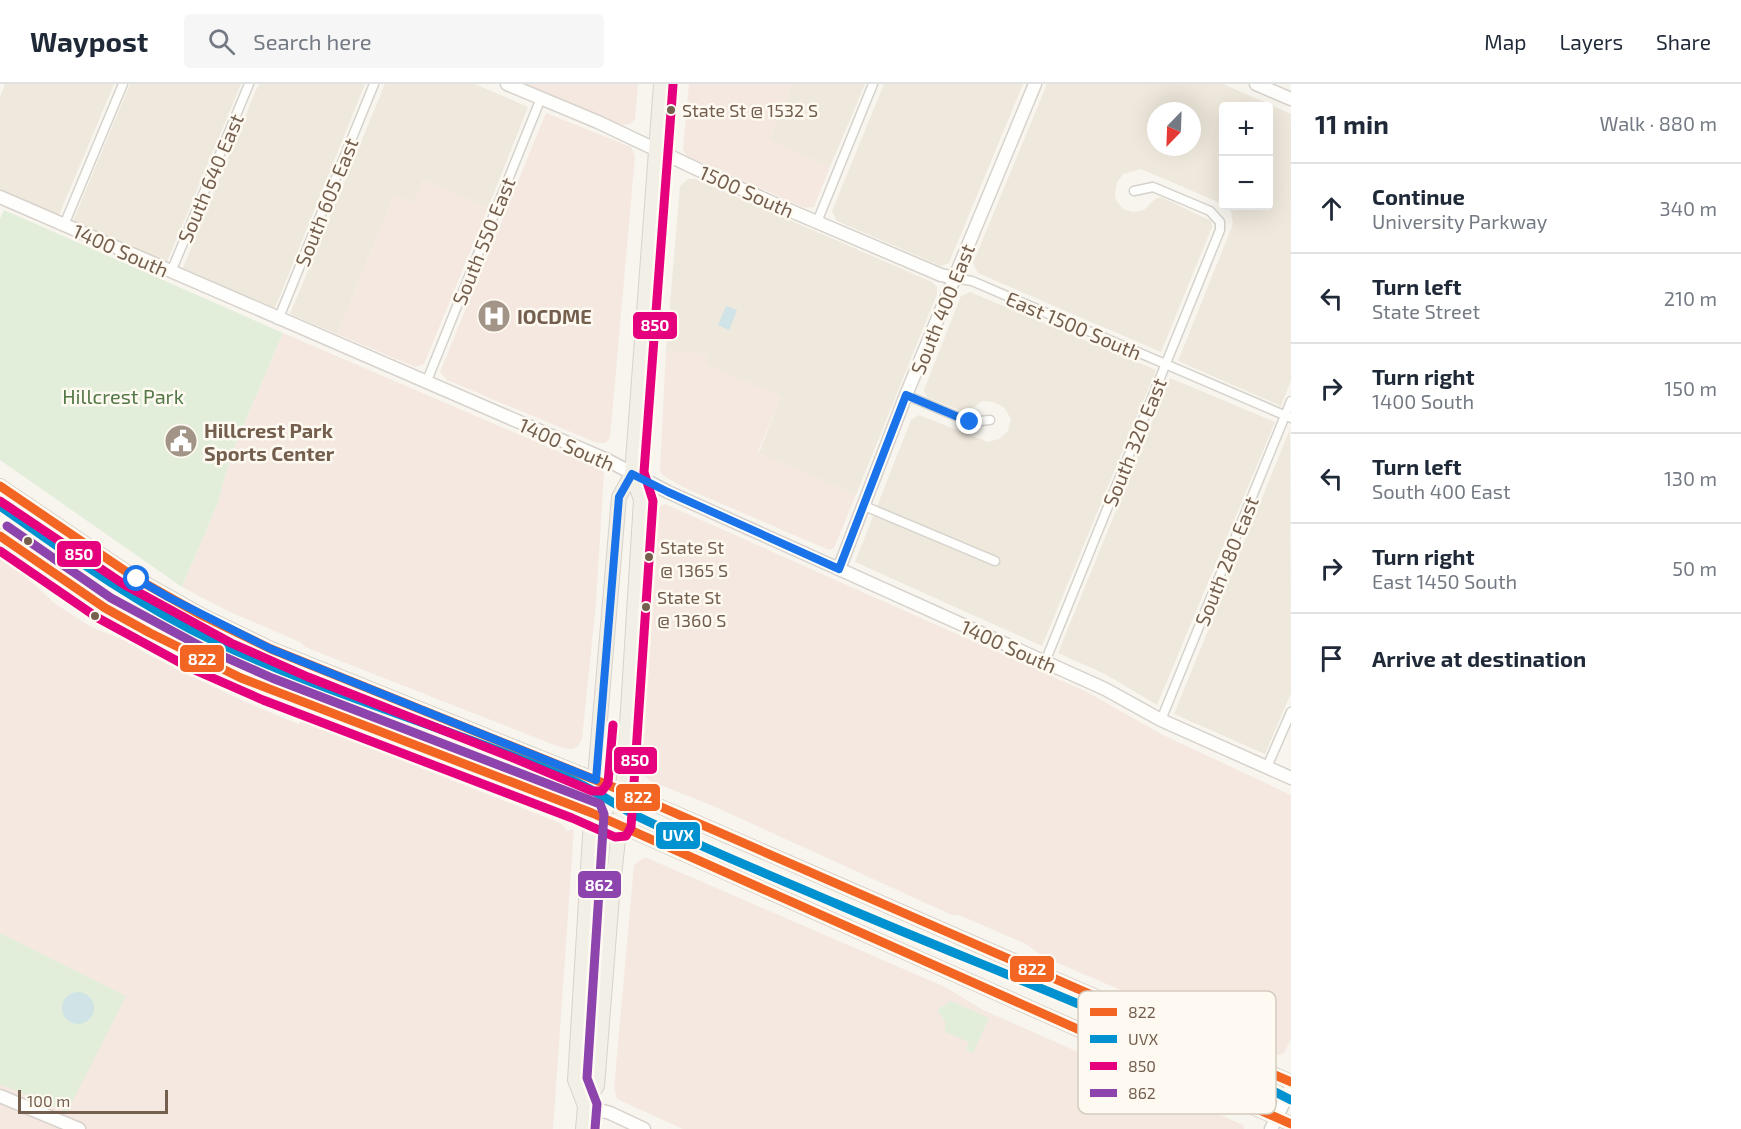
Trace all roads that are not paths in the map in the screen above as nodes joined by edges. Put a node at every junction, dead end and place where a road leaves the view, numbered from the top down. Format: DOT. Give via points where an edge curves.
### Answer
graph roads {
  1 [pos="123,84"];
  2 [pos="249,84"];
  3 [pos="374,84"];
  4 [pos="507,84"];
  5 [pos="661,84"];
  6 [pos="873,84"];
  7 [pos="1035,84"];
  8 [pos="1256,84"];
  9 [pos="541,98"];
  10 [pos="1291,99"];
  11 [pos="656,150"];
  12 [pos="1134,191"];
  13 [pos="0,197"];
  14 [pos="816,222"];
  15 [pos="64,225"];
  16 [pos="171,272"];
  17 [pos="955,278"];
  18 [pos="278,320"];
  19 [pos="1165,364"];
  20 [pos="426,383"];
  21 [pos="906,395"];
  22 [pos="1291,401"];
  23 [pos="1288,417"];
  24 [pos="990,420"];
  25 [pos="632,474"];
  26 [pos="0,486"];
  27 [pos="862,505"];
  28 [pos="0,536"];
  29 [pos="995,561"];
  30 [pos="839,569"];
  31 [pos="1045,662"];
  32 [pos="1291,712"];
  33 [pos="1161,720"];
  34 [pos="1267,767"];
  35 [pos="1291,778"];
  36 [pos="596,780"];
  37 [pos="623,791"];
  38 [pos="592,813"];
  39 [pos="620,826"];
  40 [pos="1082,991"];
  41 [pos="1078,1034"];
  42 [pos="1276,1075"];
  43 [pos="1291,1082"];
  44 [pos="1291,1087"];
  45 [pos="0,1096"];
  46 [pos="585,1106"];
  47 [pos="1254,1114"];
  48 [pos="1274,1123"];
  49 [pos="1291,1124"];
  50 [pos="79,1129"];
  51 [pos="583,1129"];
  52 [pos="644,1129"];
  1 -- 15 [label="street"];
  2 -- 16 [label="street, South 640 East"];
  3 -- 18 [label="street, South 605 East"];
  4 -- 9 [label="street, 1500 South"];
  5 -- 11 [label="main road"];
  6 -- 14 [label="street"];
  7 -- 17 [label="street, South 400 East"];
  8 -- 10 [label="street"];
  9 -- 11 [label="street, 1500 South"];
  9 -- 20 [label="street, South 550 East"];
  11 -- 14 [label="street, 1500 South"];
  11 -- 25 [label="main road"];
  12 -- 19 [label="street, South 320 East" via="1153,187 1210,211 1220,222"];
  13 -- 15 [label="street, 1400 South"];
  14 -- 17 [label="street, 1500 South"];
  15 -- 16 [label="street, 1400 South"];
  16 -- 18 [label="street, 1400 South"];
  17 -- 19 [label="street, East 1500 South" via="972,281"];
  17 -- 21 [label="street, South 400 East"];
  18 -- 20 [label="street, 1400 South"];
  19 -- 23 [label="street, East 1500 South"];
  19 -- 31 [label="street, South 320 East"];
  20 -- 25 [label="street, 1400 South"];
  21 -- 24 [label="street" via="970,422"];
  21 -- 27 [label="street, South 400 East"];
  22 -- 23 [label="street, South 280 East"];
  23 -- 33 [label="street, South 280 East"];
  25 -- 30 [label="street, 1400 South"];
  25 -- 36 [label="main road" via="619,497"];
  25 -- 37 [label="main road" via="641,500"];
  26 -- 36 [label="main road" via="137,579 235,632"];
  27 -- 29 [label="street"];
  27 -- 30 [label="street, South 400 East"];
  28 -- 38 [label="main road" via="105,608 195,657 267,689"];
  30 -- 31 [label="street, 1400 South"];
  31 -- 33 [label="street, 1400 South"];
  32 -- 34 [label="street"];
  33 -- 34 [label="street, 1400 South"];
  34 -- 35 [label="street, 1400 South"];
  36 -- 37 [label="main road"];
  36 -- 38 [label="main road"];
  37 -- 39 [label="main road"];
  37 -- 40 [label="main road"];
  38 -- 39 [label="main road"];
  38 -- 46 [label="main road" via="575,1080"];
  39 -- 41 [label="main road"];
  39 -- 46 [label="main road" via="597,1086"];
  42 -- 43 [label="main road"];
  44 -- 48 [label="street"];
  45 -- 50 [label="street"];
  46 -- 51 [label="main road"];
  46 -- 52 [label="street"];
  47 -- 48 [label="main road"];
  48 -- 49 [label="main road"];
}
